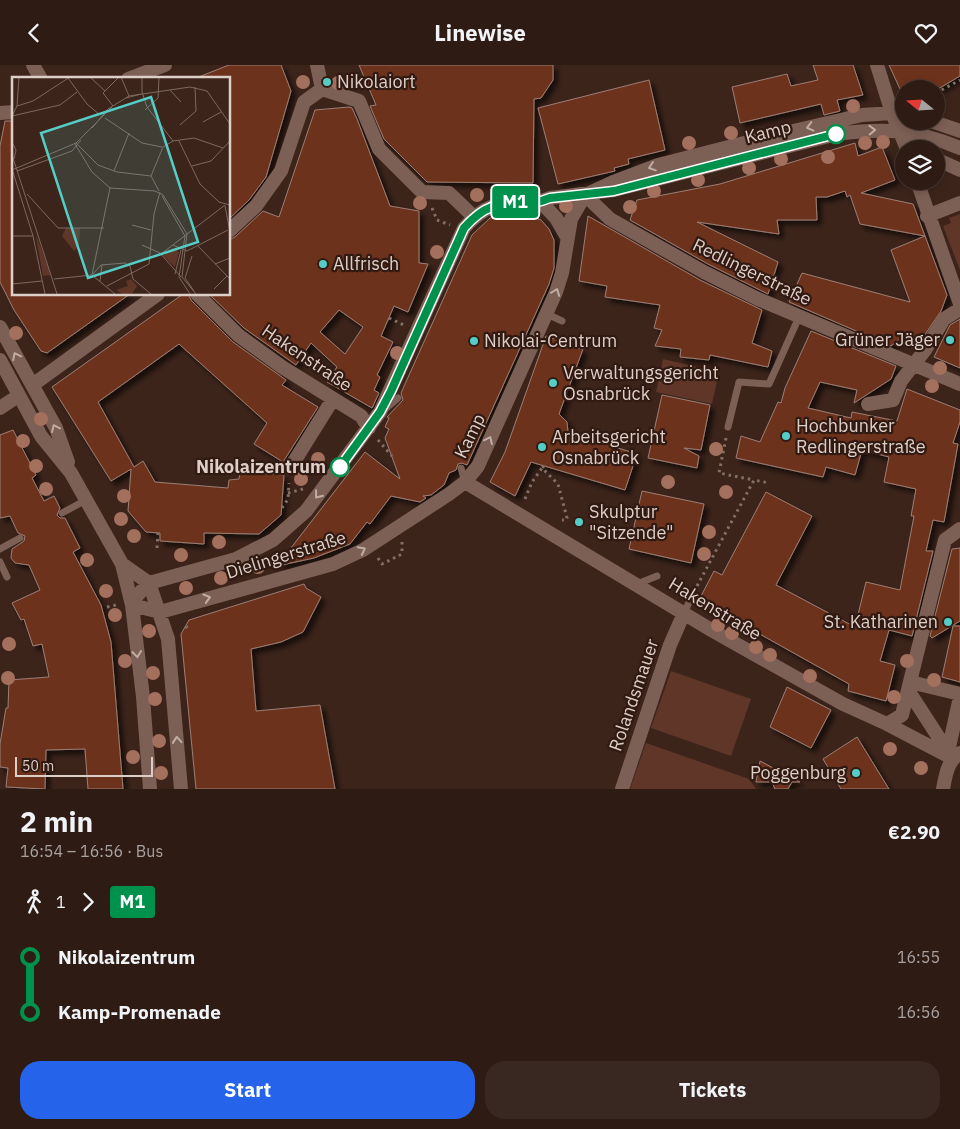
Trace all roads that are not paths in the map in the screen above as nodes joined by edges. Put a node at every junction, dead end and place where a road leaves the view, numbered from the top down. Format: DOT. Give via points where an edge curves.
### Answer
graph roads {
  1 [pos="34,65"];
  2 [pos="165,65"];
  3 [pos="317,65"];
  4 [pos="877,65"];
  5 [pos="40,77"];
  6 [pos="133,77"];
  7 [pos="322,89"];
  8 [pos="895,108"];
  9 [pos="895,115"];
  10 [pos="945,126"];
  11 [pos="895,130"];
  12 [pos="899,130"];
  13 [pos="960,131"];
  14 [pos="903,140"];
  15 [pos="960,148"];
  16 [pos="945,163"];
  17 [pos="960,170"];
  18 [pos="920,190"];
  19 [pos="586,195"];
  20 [pos="541,202"];
  21 [pos="960,203"];
  22 [pos="927,216"];
  23 [pos="474,217"];
  24 [pos="230,230"];
  25 [pos="567,237"];
  26 [pos="157,295"];
  27 [pos="198,295"];
  28 [pos="960,303"];
  29 [pos="960,309"];
  30 [pos="547,314"];
  31 [pos="800,317"];
  32 [pos="562,321"];
  33 [pos="0,327"];
  34 [pos="0,360"];
  35 [pos="914,364"];
  36 [pos="34,384"];
  37 [pos="960,384"];
  38 [pos="333,399"];
  39 [pos="398,399"];
  40 [pos="10,401"];
  41 [pos="868,404"];
  42 [pos="380,412"];
  43 [pos="728,427"];
  44 [pos="369,428"];
  45 [pos="290,468"];
  46 [pos="460,468"];
  47 [pos="71,473"];
  48 [pos="465,482"];
  49 [pos="86,500"];
  50 [pos="62,513"];
  51 [pos="960,529"];
  52 [pos="20,537"];
  53 [pos="0,549"];
  54 [pos="0,563"];
  55 [pos="122,564"];
  56 [pos="657,576"];
  57 [pos="7,577"];
  58 [pos="149,583"];
  59 [pos="637,584"];
  60 [pos="692,596"];
  61 [pos="132,603"];
  62 [pos="160,612"];
  63 [pos="684,613"];
  64 [pos="909,686"];
  65 [pos="960,696"];
  66 [pos="887,724"];
  67 [pos="953,755"];
  68 [pos="150,789"];
  69 [pos="180,789"];
  70 [pos="622,789"];
  71 [pos="944,789"];
  1 -- 5 [label="street"];
  2 -- 6 [label="street"];
  3 -- 7 [label="street"];
  4 -- 8 [label="street"];
  7 -- 23 [label="street" via="359,101 379,149 422,192 449,193"];
  7 -- 24 [label="street" via="304,102 281,171 256,206"];
  9 -- 19 [label="street, Kamp, one-way" via="862,115 835,120 658,165"];
  10 -- 13 [label="street"];
  19 -- 11 [label="street, Kamp, one-way" via="614,191 837,134"];
  12 -- 14 [label="street"];
  12 -- 15 [label="street, Kamp" via="939,139"];
  16 -- 17 [label="street"];
  18 -- 22 [label="street"];
  19 -- 20 [label="street, Kamp" via="550,198"];
  19 -- 25 [label="street, Kamp" via="571,219"];
  19 -- 31 [label="street, Redlingerstraße" via="610,219 704,272"];
  20 -- 23 [label="street, Kamp" via="497,205"];
  20 -- 25 [label="street"];
  21 -- 22 [label="street"];
  22 -- 28 [label="street"];
  23 -- 42 [label="street, Kamp" via="464,228"];
  30 -- 25 [label="street, Kamp, one-way" via="562,273"];
  26 -- 36 [label="street"];
  27 -- 38 [label="street, Hakenstraße" via="238,335"];
  29 -- 35 [label="street" via="944,319"];
  30 -- 32 [label="lane"];
  48 -- 30 [label="street, Kamp, one-way" via="478,466"];
  31 -- 35 [label="street, Redlingerstraße"];
  31 -- 43 [label="lane" via="769,384 739,383"];
  36 -- 33 [label="street, one-way"];
  34 -- 40 [label="street"];
  35 -- 37 [label="street, Redlingerstraße"];
  35 -- 41 [label="street" via="901,381 893,400"];
  47 -- 36 [label="street, one-way" via="56,428"];
  38 -- 44 [label="street, Hakenstraße" via="361,416"];
  38 -- 45 [label="street"];
  39 -- 42 [label="lane"];
  40 -- 47 [label="street"];
  42 -- 44 [label="street, Kamp"];
  44 -- 58 [label="street, Dielingerstraße, one-way" via="306,511 273,540 236,559"];
  46 -- 48 [label="lane"];
  47 -- 49 [label="street"];
  48 -- 59 [label="street, Hakenstraße"];
  62 -- 48 [label="street, Dielingerstraße, one-way" via="356,554"];
  49 -- 50 [label="lane"];
  49 -- 55 [label="street"];
  51 -- 64 [label="street" via="945,540"];
  52 -- 53 [label="lane"];
  54 -- 57 [label="lane"];
  55 -- 58 [label="street"];
  55 -- 61 [label="street"];
  56 -- 59 [label="lane"];
  58 -- 61 [label="street"];
  58 -- 62 [label="street"];
  59 -- 63 [label="street, Hakenstraße"];
  60 -- 63 [label="lane"];
  61 -- 62 [label="street, Dielingerstraße"];
  61 -- 68 [label="street, one-way"];
  69 -- 62 [label="street, one-way" via="168,639"];
  63 -- 66 [label="street, Hakenstraße" via="843,704"];
  63 -- 70 [label="street, Rolandsmauer" via="670,645"];
  64 -- 65 [label="street"];
  64 -- 66 [label="street" via="902,715"];
  64 -- 67 [label="street"];
  65 -- 67 [label="street"];
  66 -- 67 [label="street, Hakenstraße"];
  67 -- 71 [label="street"];
}
